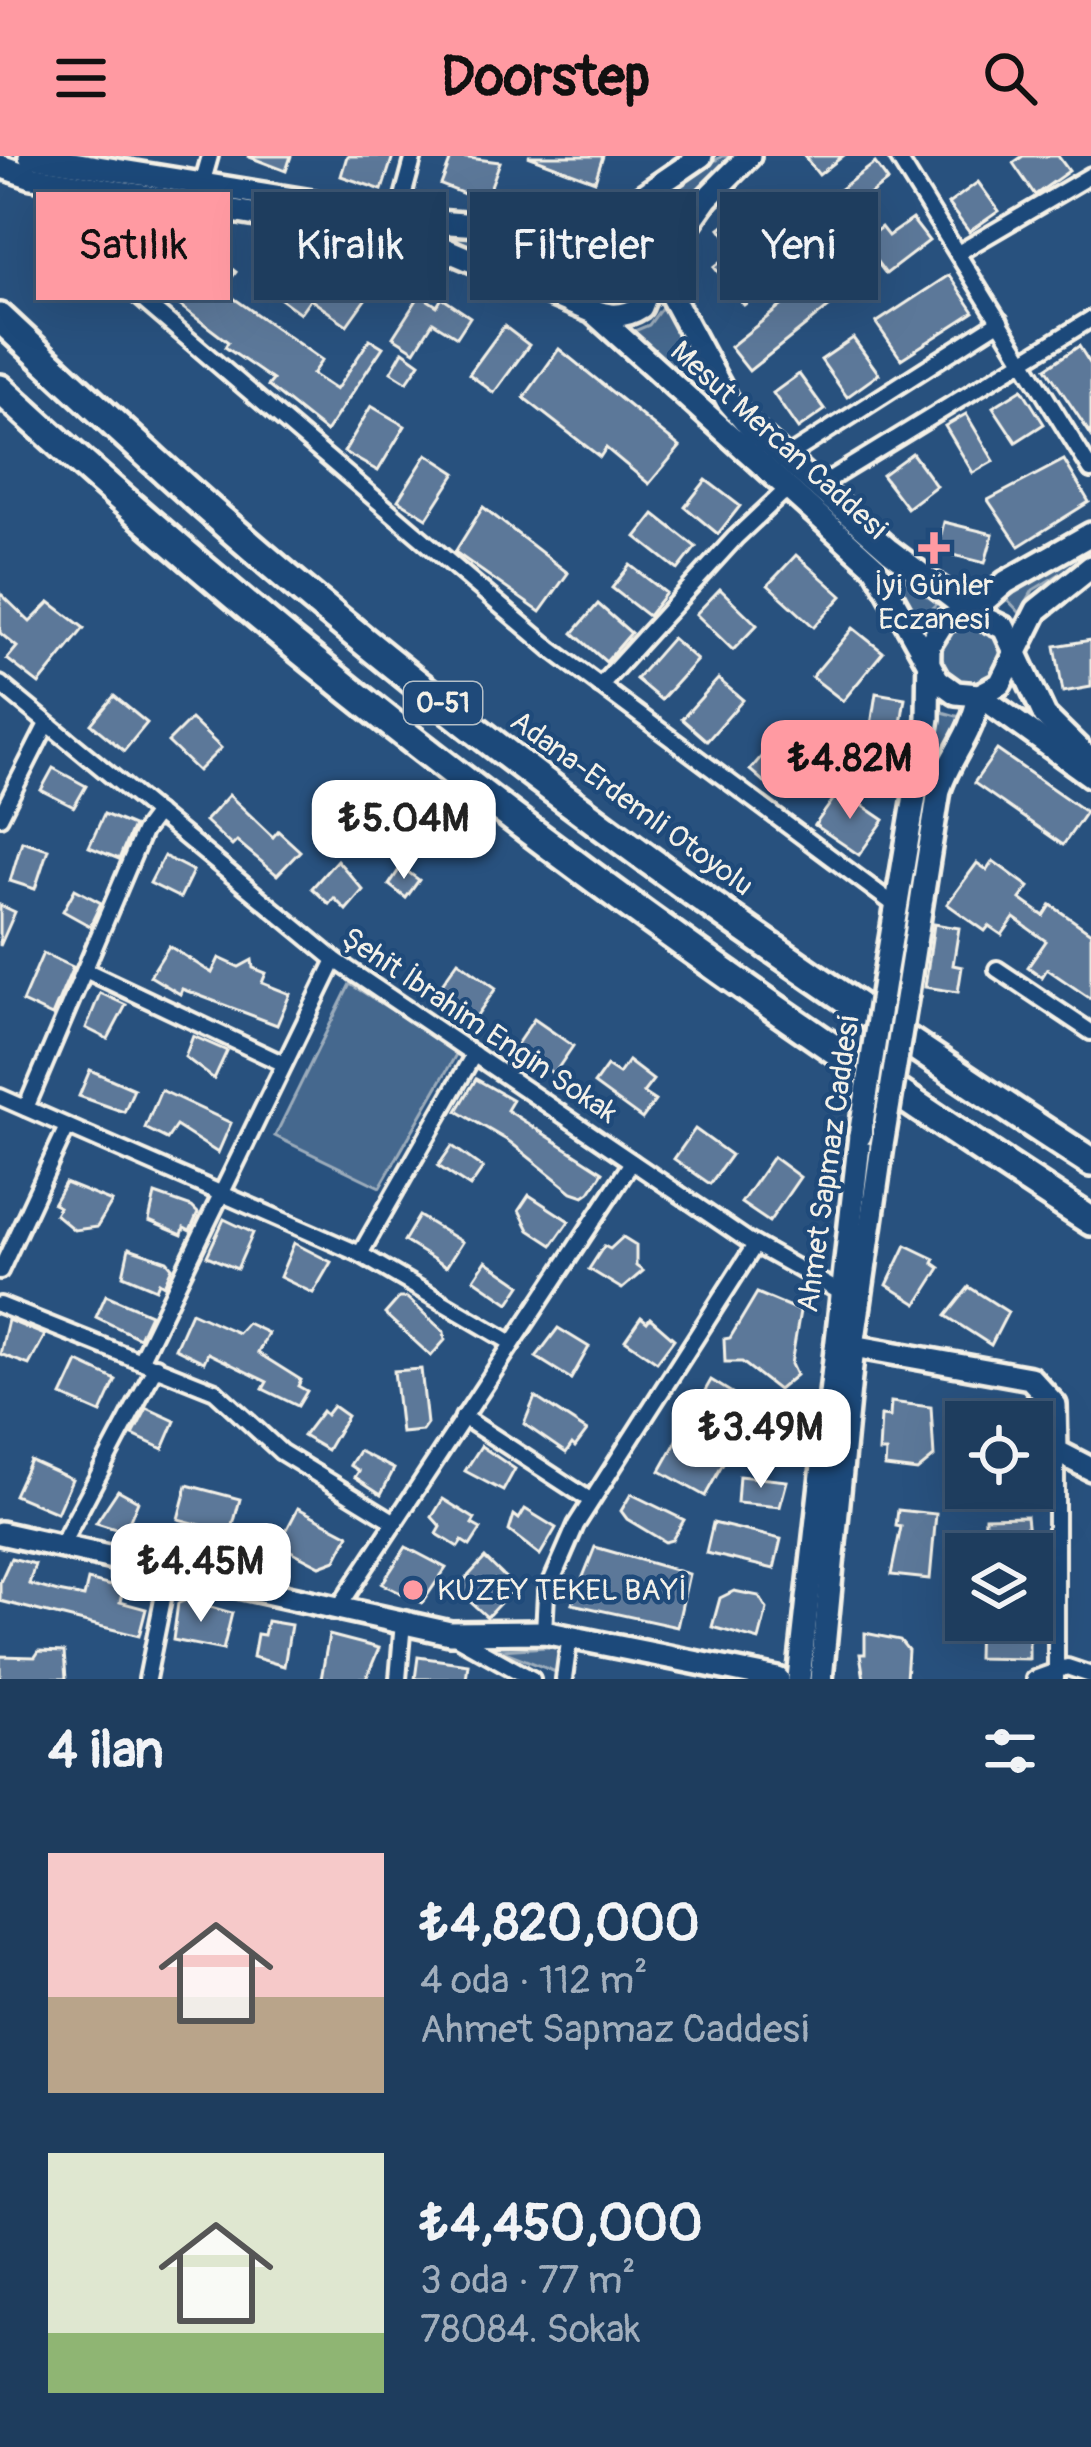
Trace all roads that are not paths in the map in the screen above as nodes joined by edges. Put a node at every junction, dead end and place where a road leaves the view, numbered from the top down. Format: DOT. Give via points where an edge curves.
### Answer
graph roads {
  1 [pos="30,156"];
  2 [pos="210,156"];
  3 [pos="415,156"];
  4 [pos="700,156"];
  5 [pos="749,156"];
  6 [pos="898,156"];
  7 [pos="0,166"];
  8 [pos="1091,175"];
  9 [pos="202,184"];
  10 [pos="158,188"];
  11 [pos="254,192"];
  12 [pos="405,192"];
  13 [pos="649,192"];
  14 [pos="696,214"];
  15 [pos="958,253"];
  16 [pos="581,300"];
  17 [pos="648,300"];
  18 [pos="671,300"];
  19 [pos="592,312"];
  20 [pos="0,318"];
  21 [pos="1091,319"];
  22 [pos="1000,321"];
  23 [pos="1024,358"];
  24 [pos="0,388"];
  25 [pos="785,458"];
  26 [pos="1091,470"];
  27 [pos="817,487"];
  28 [pos="787,490"];
  29 [pos="1091,534"];
  30 [pos="1091,567"];
  31 [pos="971,612"];
  32 [pos="1013,652"];
  33 [pos="929,659"];
  34 [pos="0,684"];
  35 [pos="600,686"];
  36 [pos="979,695"];
  37 [pos="47,724"];
  38 [pos="1091,761"];
  39 [pos="1091,776"];
  40 [pos="157,813"];
  41 [pos="0,817"];
  42 [pos="896,906"];
  43 [pos="334,960"];
  44 [pos="997,969"];
  45 [pos="85,970"];
  46 [pos="1091,1032"];
  47 [pos="474,1054"];
  48 [pos="284,1064"];
  49 [pos="0,1097"];
  50 [pos="26,1108"];
  51 [pos="67,1126"];
  52 [pos="632,1162"];
  53 [pos="1091,1162"];
  54 [pos="221,1193"];
  55 [pos="1091,1221"];
  56 [pos="755,1245"];
  57 [pos="361,1254"];
  58 [pos="0,1271"];
  59 [pos="838,1291"];
  60 [pos="0,1305"];
  61 [pos="512,1343"];
  62 [pos="853,1346"];
  63 [pos="148,1363"];
  64 [pos="463,1417"];
  65 [pos="1056,1451"];
  66 [pos="1091,1469"];
  67 [pos="590,1500"];
  68 [pos="394,1522"];
  69 [pos="0,1533"];
  70 [pos="61,1546"];
  71 [pos="169,1569"];
  72 [pos="339,1607"];
  73 [pos="404,1622"];
  74 [pos="544,1632"];
  75 [pos="450,1633"];
  76 [pos="570,1635"];
  77 [pos="1057,1673"];
  78 [pos="1091,1676"];
  79 [pos="147,1679"];
  80 [pos="398,1679"];
  81 [pos="532,1679"];
  82 [pos="564,1679"];
  83 [pos="778,1679"];
  84 [pos="799,1679"];
  85 [pos="821,1679"];
  86 [pos="1034,1679"];
  1 -- 10 [label="main road, Mesut Mercan Caddesi"];
  2 -- 9 [label="street"];
  3 -- 12 [label="street"];
  4 -- 13 [label="main road"];
  5 -- 14 [label="main road"];
  6 -- 15 [label="street"];
  7 -- 10 [label="main road, Mesut Mercan Caddesi" via="32,177"];
  8 -- 15 [label="street"];
  9 -- 10 [label="main road, Mesut Mercan Caddesi"];
  9 -- 11 [label="main road, Mesut Mercan Caddesi"];
  10 -- 19 [label="main road, Mesut Mercan Caddesi" via="435,244"];
  10 -- 35 [label="street" via="154,240 125,285"];
  15 -- 22 [label="street"];
  16 -- 19 [label="main road"];
  17 -- 19 [label="main road" via="630,315"];
  18 -- 25 [label="main road, Mesut Mercan Caddesi" via="728,401"];
  19 -- 28 [label="main road, Mesut Mercan Caddesi"];
  20 -- 53 [label="highway, Adana-Erdemli Otoyolu / O-51" via="302,590 500,748 836,992"];
  21 -- 23 [label="street"];
  22 -- 23 [label="street"];
  22 -- 25 [label="street"];
  23 -- 26 [label="street"];
  23 -- 27 [label="street"];
  24 -- 55 [label="highway, O-51" via="264,623 525,832 726,978"];
  25 -- 27 [label="main road, Mesut Mercan Caddesi"];
  27 -- 31 [label="main road, Mesut Mercan Caddesi"];
  28 -- 33 [label="main road, Mesut Mercan Caddesi" via="874,567"];
  28 -- 35 [label="street"];
  29 -- 31 [label="main road" via="1006,582"];
  30 -- 32 [label="main road" via="1037,610"];
  31 -- 32 [label="main road" via="1004,628"];
  31 -- 33 [label="main road" via="944,621"];
  32 -- 36 [label="main road" via="1007,675"];
  32 -- 38 [label="main road" via="1045,716"];
  33 -- 36 [label="main road" via="946,688"];
  33 -- 42 [label="main road, Ahmet Sapmaz Caddesi" via="928,718"];
  34 -- 37 [label="street, Şehit İbrahim Engin Sokak"];
  35 -- 42 [label="street"];
  36 -- 39 [label="main road"];
  36 -- 62 [label="main road, Ahmet Sapmaz Caddesi, bridge" via="972,733 939,790"];
  37 -- 40 [label="street, Şehit İbrahim Engin Sokak"];
  37 -- 41 [label="street"];
  40 -- 43 [label="street, Şehit İbrahim Engin Sokak"];
  40 -- 45 [label="street"];
  42 -- 59 [label="main road, Ahmet Sapmaz Caddesi, bridge"];
  43 -- 47 [label="street, Şehit İbrahim Engin Sokak"];
  43 -- 48 [label="street"];
  44 -- 46 [label="street"];
  45 -- 48 [label="street"];
  45 -- 50 [label="street"];
  47 -- 52 [label="street, Şehit İbrahim Engin Sokak"];
  47 -- 57 [label="street"];
  48 -- 54 [label="street"];
  49 -- 50 [label="street"];
  50 -- 51 [label="street"];
  51 -- 54 [label="street"];
  51 -- 58 [label="street"];
  52 -- 56 [label="street, Şehit İbrahim Engin Sokak"];
  52 -- 61 [label="street"];
  54 -- 57 [label="street"];
  54 -- 63 [label="street"];
  56 -- 59 [label="street, Şehit İbrahim Engin Sokak"];
  56 -- 67 [label="street"];
  57 -- 61 [label="street"];
  59 -- 84 [label="main road, Ahmet Sapmaz Caddesi"];
  60 -- 63 [label="street"];
  61 -- 64 [label="street"];
  62 -- 65 [label="main road" via="1030,1378 1055,1405"];
  62 -- 85 [label="main road, Ahmet Sapmaz Caddesi"];
  63 -- 68 [label="street" via="214,1391 281,1452"];
  63 -- 70 [label="street"];
  64 -- 67 [label="street"];
  64 -- 68 [label="street"];
  65 -- 66 [label="main road"];
  65 -- 77 [label="street"];
  67 -- 74 [label="street" via="546,1594"];
  68 -- 72 [label="street"];
  69 -- 70 [label="main road"];
  70 -- 71 [label="main road"];
  71 -- 72 [label="main road"];
  71 -- 79 [label="street"];
  72 -- 73 [label="main road"];
  73 -- 75 [label="main road"];
  73 -- 80 [label="street"];
  74 -- 75 [label="main road"];
  74 -- 76 [label="main road"];
  75 -- 81 [label="street"];
  76 -- 82 [label="street"];
  76 -- 83 [label="main road"];
  77 -- 78 [label="street"];
  77 -- 86 [label="street"];
}
